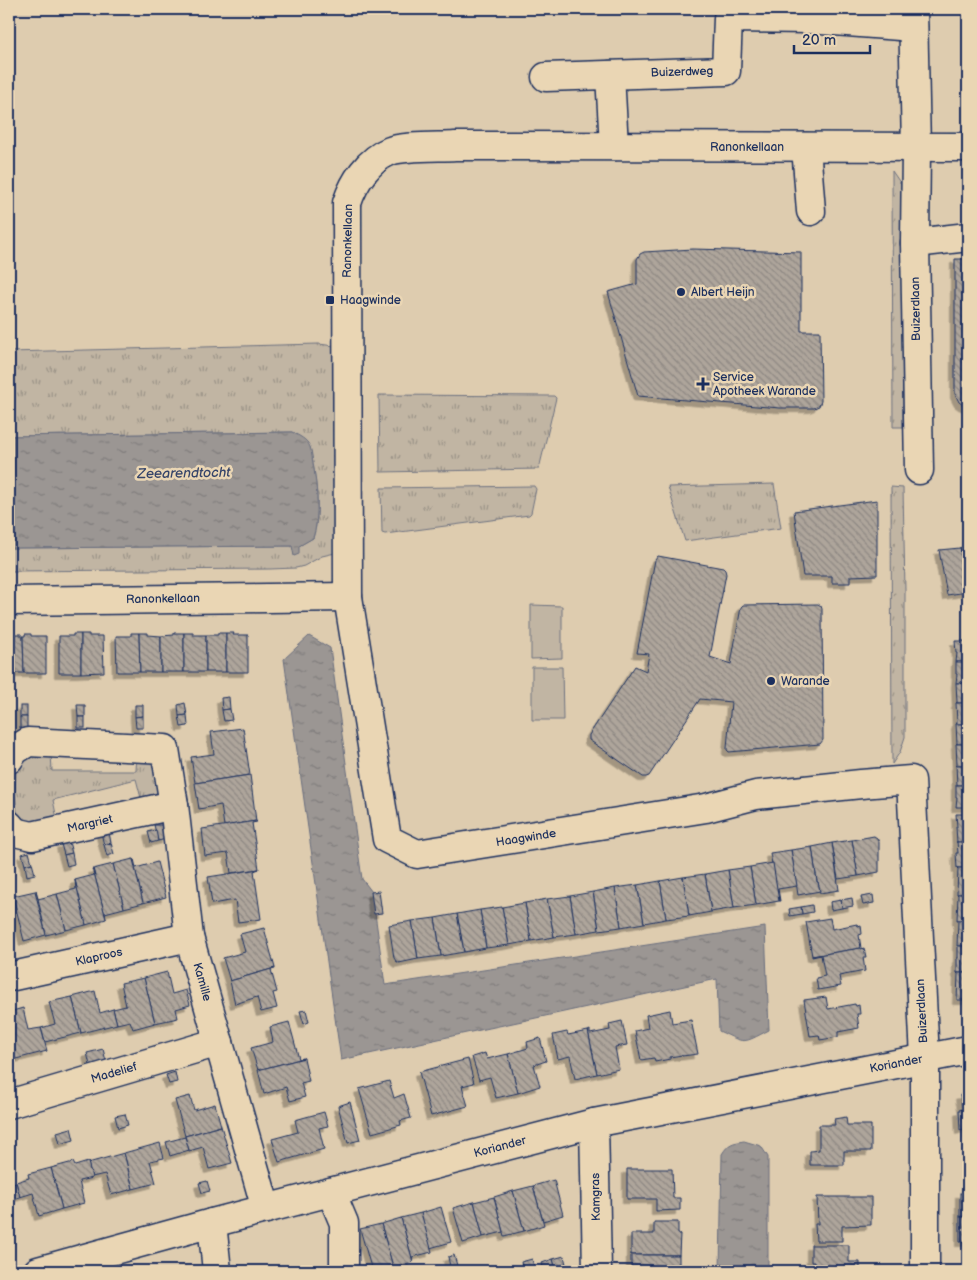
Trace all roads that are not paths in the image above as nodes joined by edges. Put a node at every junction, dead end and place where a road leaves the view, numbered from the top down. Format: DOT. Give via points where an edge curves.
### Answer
graph roads {
  1 [pos="913,18"];
  2 [pos="610,75"];
  3 [pos="546,77"];
  4 [pos="614,146"];
  5 [pos="806,147"];
  6 [pos="968,147"];
  7 [pos="916,148"];
  8 [pos="811,211"];
  9 [pos="968,237"];
  10 [pos="915,243"];
  11 [pos="918,470"];
  12 [pos="348,597"];
  13 [pos="9,601"];
  14 [pos="9,759"];
  15 [pos="911,780"];
  16 [pos="174,805"];
  17 [pos="9,825"];
  18 [pos="189,937"];
  19 [pos="9,977"];
  20 [pos="219,1042"];
  21 [pos="968,1050"];
  22 [pos="925,1058"];
  23 [pos="9,1104"];
  24 [pos="594,1123"];
  25 [pos="331,1192"];
  26 [pos="266,1210"];
  27 [pos="212,1223"];
  28 [pos="97,1263"];
  29 [pos="38,1271"];
  30 [pos="217,1271"];
  31 [pos="344,1271"];
  32 [pos="598,1271"];
  33 [pos="924,1271"];
  1 -- 2 [label="street, Buizerdweg" via="728,18 726,71"];
  1 -- 7 [label="street, Buizerdweg"];
  2 -- 3 [label="street, Buizerdweg"];
  2 -- 4 [label="street"];
  4 -- 5 [label="street, Ranonkellaan"];
  4 -- 12 [label="street, Ranonkellaan" via="406,148 390,151 374,161 352,189 347,203"];
  5 -- 7 [label="street, Ranonkellaan"];
  5 -- 8 [label="street"];
  6 -- 7 [label="street, Ranonkellaan"];
  7 -- 10 [label="street, Buizerdlaan"];
  9 -- 10 [label="street"];
  10 -- 11 [label="street, Buizerdlaan"];
  12 -- 13 [label="street, Ranonkellaan"];
  12 -- 15 [label="street, Haagwinde" via="388,839 417,854 706,808 756,795"];
  14 -- 16 [label="street, Kamille" via="15,750 28,742 165,749"];
  15 -- 22 [label="street, Buizerdlaan"];
  16 -- 17 [label="street, Margriet" via="32,836 15,832"];
  16 -- 18 [label="street, Kamille"];
  18 -- 19 [label="street, Klaproos"];
  18 -- 20 [label="street, Kamille"];
  20 -- 23 [label="street, Madelief"];
  20 -- 26 [label="street, Kamille"];
  21 -- 22 [label="street, Koriander"];
  22 -- 24 [label="street, Koriander"];
  22 -- 33 [label="street, Buizerdlaan"];
  24 -- 25 [label="street, Koriander"];
  24 -- 32 [label="street, Kamgras"];
  25 -- 26 [label="street, Koriander"];
  25 -- 31 [label="street" via="344,1223"];
  26 -- 27 [label="street, Koriander"];
  27 -- 28 [label="street, Koriander"];
  27 -- 30 [label="street"];
  28 -- 29 [label="street, Koriander"];
}
